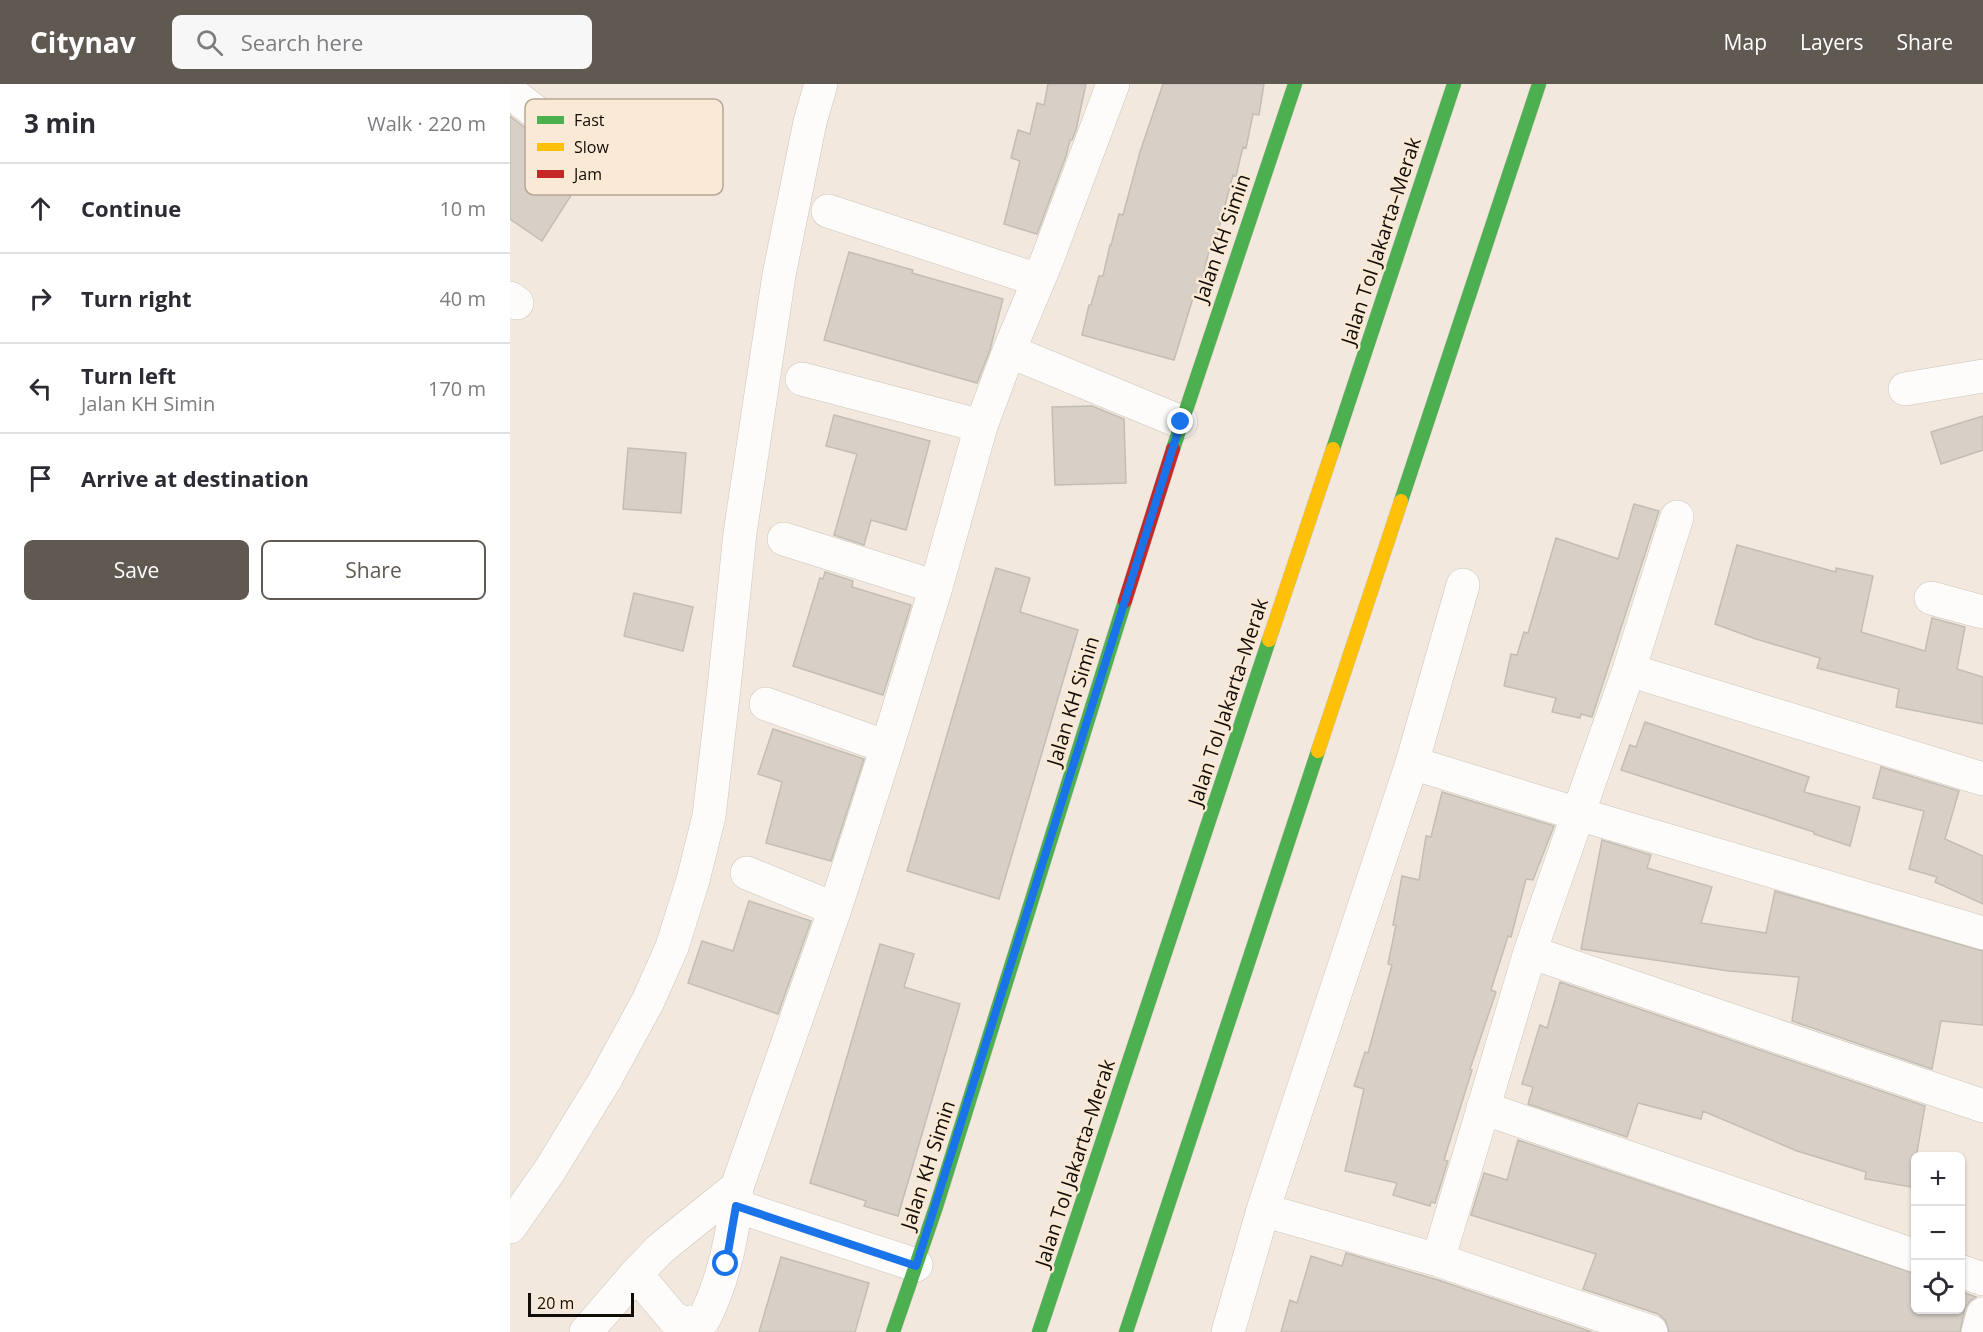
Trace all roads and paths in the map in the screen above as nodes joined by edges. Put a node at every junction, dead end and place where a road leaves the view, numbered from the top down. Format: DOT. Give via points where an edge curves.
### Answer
graph roads {
  1 [pos="821,84"];
  2 [pos="1113,84"];
  3 [pos="1295,84"];
  4 [pos="1454,84"];
  5 [pos="1539,84"];
  6 [pos="510,92"];
  7 [pos="525,104"];
  8 [pos="828,211"];
  9 [pos="1038,280"];
  10 [pos="1009,351"];
  11 [pos="1983,376"];
  12 [pos="802,379"];
  13 [pos="1905,389"];
  14 [pos="1181,422"];
  15 [pos="981,426"];
  16 [pos="1677,517"];
  17 [pos="784,539"];
  18 [pos="1463,585"];
  19 [pos="936,587"];
  20 [pos="1931,598"];
  21 [pos="1983,612"];
  22 [pos="1629,670"];
  23 [pos="766,704"];
  24 [pos="887,747"];
  25 [pos="1412,763"];
  26 [pos="1983,778"];
  27 [pos="1578,814"];
  28 [pos="747,873"];
  29 [pos="835,909"];
  30 [pos="1983,933"];
  31 [pos="1530,952"];
  32 [pos="1983,1106"];
  33 [pos="1483,1108"];
  34 [pos="736,1196"];
  35 [pos="1263,1210"];
  36 [pos="510,1227"];
  37 [pos="1911,1254"];
  38 [pos="1438,1260"];
  39 [pos="916,1266"];
  40 [pos="1965,1273"];
  41 [pos="636,1274"];
  42 [pos="1983,1279"];
  43 [pos="1983,1314"];
  44 [pos="586,1332"];
  45 [pos="893,1332"];
  46 [pos="1039,1332"];
  47 [pos="1126,1332"];
  48 [pos="1228,1332"];
  49 [pos="1651,1332"];
  50 [pos="1978,1332"];
  1 -- 36 [label="street" via="778,275 740,533 709,816 693,880 672,947 648,1001 606,1080"];
  2 -- 9 [label="street"];
  3 -- 14 [label="main road, Jalan KH Simin"];
  4 -- 46 [label="main road, Jalan Tol Jakarta–Merak"];
  5 -- 47 [label="main road"];
  6 -- 7 [label="street"];
  8 -- 9 [label="street"];
  9 -- 10 [label="street"];
  10 -- 14 [label="street"];
  10 -- 15 [label="street"];
  11 -- 13 [label="street"];
  12 -- 15 [label="street"];
  14 -- 39 [label="main road, Jalan KH Simin"];
  15 -- 19 [label="street"];
  16 -- 22 [label="street"];
  17 -- 19 [label="street"];
  18 -- 25 [label="street"];
  19 -- 24 [label="street"];
  20 -- 21 [label="street"];
  22 -- 26 [label="street"];
  22 -- 27 [label="street"];
  23 -- 24 [label="street"];
  24 -- 29 [label="street"];
  25 -- 27 [label="street"];
  25 -- 35 [label="street"];
  27 -- 30 [label="street"];
  27 -- 31 [label="street"];
  28 -- 29 [label="street"];
  29 -- 34 [label="street"];
  31 -- 32 [label="street"];
  31 -- 33 [label="street"];
  33 -- 37 [label="street"];
  33 -- 38 [label="street"];
  34 -- 39 [label="street"];
  34 -- 41 [label="street" via="660,1249"];
  34 -- 41 [label="street" via="726,1264 704,1319 689,1324 674,1319"];
  35 -- 38 [label="street"];
  35 -- 48 [label="street"];
  38 -- 49 [label="street"];
  39 -- 45 [label="main road, Jalan KH Simin"];
  40 -- 42 [label="street"];
  41 -- 44 [label="street"];
  43 -- 50 [label="street"];
}
